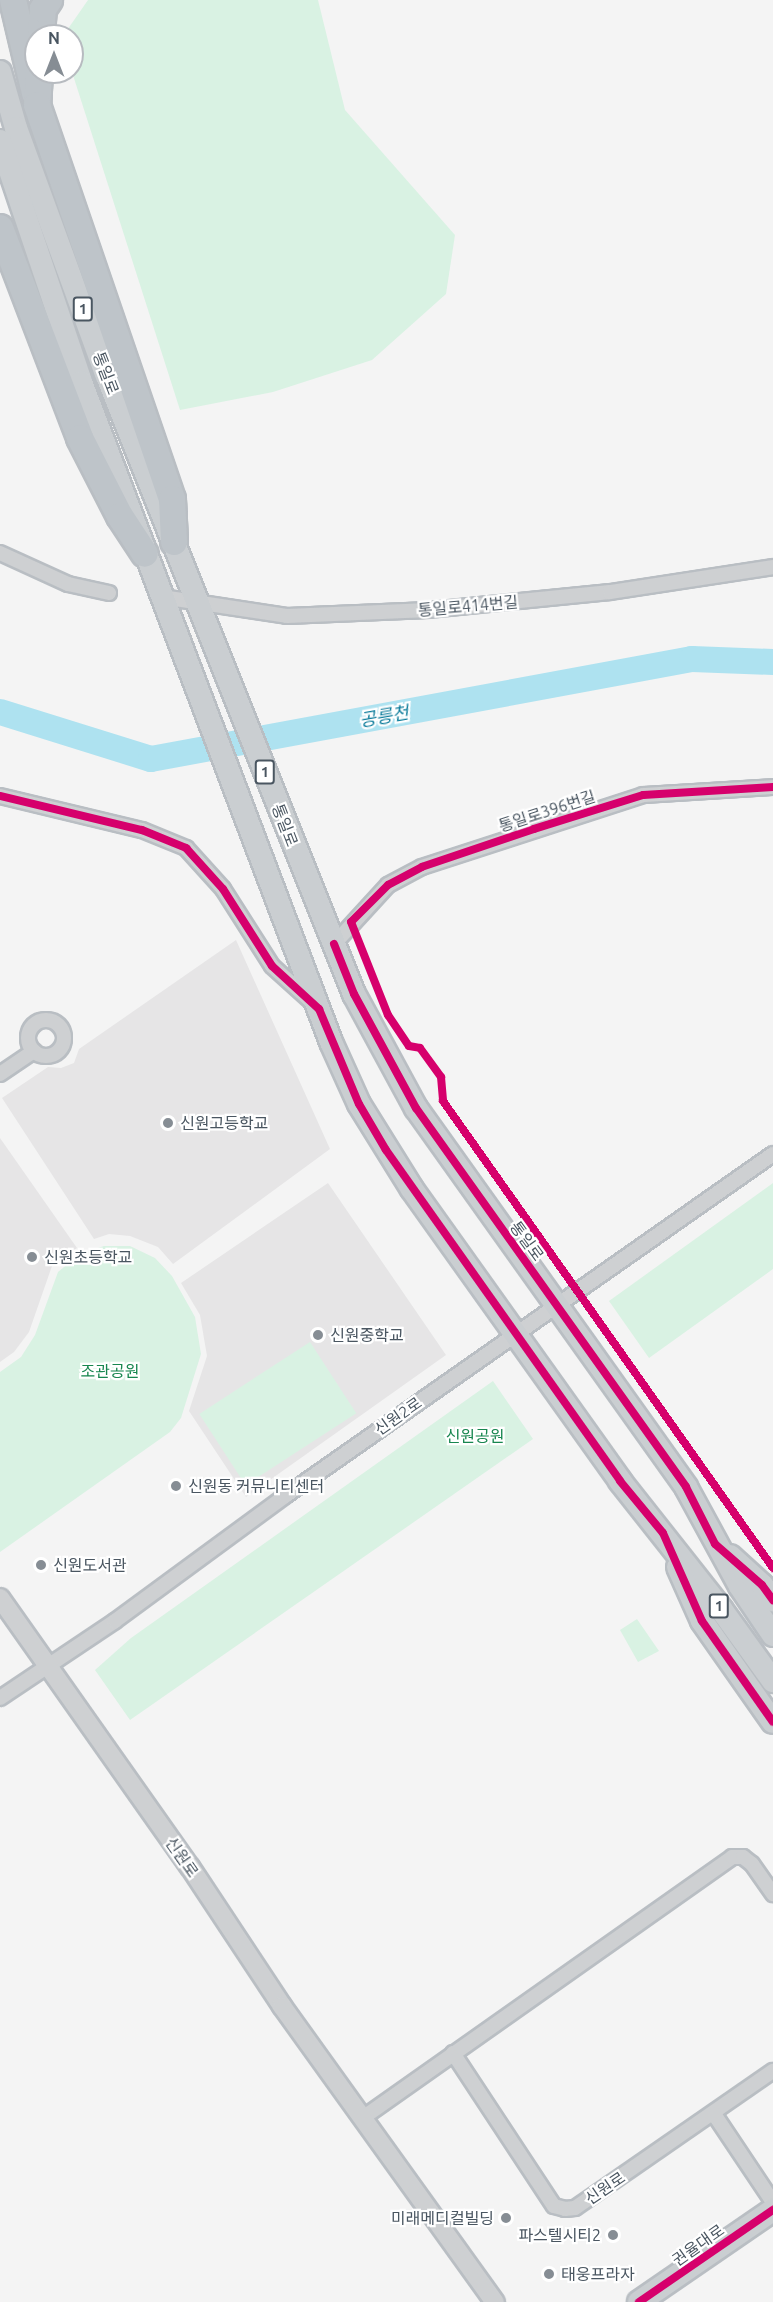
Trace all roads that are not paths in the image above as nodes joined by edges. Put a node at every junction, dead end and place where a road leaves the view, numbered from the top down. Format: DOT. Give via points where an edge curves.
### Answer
graph roads {
  1 [pos="13,0"];
  2 [pos="49,0"];
  3 [pos="42,24"];
  4 [pos="0,72"];
  5 [pos="39,84"];
  6 [pos="38,105"];
  7 [pos="0,141"];
  8 [pos="0,228"];
  9 [pos="174,543"];
  10 [pos="0,553"];
  11 [pos="145,554"];
  12 [pos="773,567"];
  13 [pos="109,593"];
  14 [pos="162,597"];
  15 [pos="200,605"];
  16 [pos="773,787"];
  17 [pos="0,796"];
  18 [pos="334,944"];
  19 [pos="319,1009"];
  20 [pos="34,1051"];
  21 [pos="0,1074"];
  22 [pos="773,1154"];
  23 [pos="558,1307"];
  24 [pos="516,1334"];
  25 [pos="663,1533"];
  26 [pos="716,1544"];
  27 [pos="0,1598"];
  28 [pos="773,1600"];
  29 [pos="773,1635"];
  30 [pos="50,1666"];
  31 [pos="773,1682"];
  32 [pos="0,1698"];
  33 [pos="773,1722"];
  34 [pos="773,1894"];
  35 [pos="453,2053"];
  36 [pos="773,2071"];
  37 [pos="714,2114"];
  38 [pos="364,2117"];
  39 [pos="773,2202"];
  40 [pos="773,2210"];
  41 [pos="495,2302"];
  42 [pos="639,2302"];
  1 -- 6 [label="highway"];
  2 -- 3 [label="highway" via="43,9"];
  4 -- 9 [label="main road, 통일로 / 1" via="16,128 103,364"];
  5 -- 6 [label="highway"];
  6 -- 9 [label="highway" via="172,499"];
  7 -- 11 [label="main road, 통일로 / 1" via="81,382"];
  8 -- 11 [label="highway" via="80,438 120,516"];
  9 -- 15 [label="main road, 통일로 / 1"];
  10 -- 13 [label="street" via="68,584"];
  11 -- 14 [label="main road, 통일로 / 1"];
  12 -- 15 [label="street, 통일로414번길" via="610,592 429,610 287,616"];
  14 -- 15 [label="street, 통일로414번길"];
  14 -- 19 [label="main road, 통일로 / 1"];
  15 -- 18 [label="main road, 통일로 / 1"];
  16 -- 18 [label="street, 통일로396번길" via="644,795 422,867 388,885"];
  17 -- 19 [label="street" via="142,830 186,848 223,889 272,966"];
  18 -- 23 [label="main road, 통일로 / 1" via="354,994 416,1108"];
  19 -- 24 [label="main road, 통일로 / 1" via="359,1104 386,1150"];
  20 -- 21 [label="street"];
  22 -- 23 [label="street, 신원2로"];
  23 -- 24 [label="street, 신원2로"];
  23 -- 26 [label="main road, 통일로 / 1" via="686,1487"];
  24 -- 25 [label="main road, 통일로 / 1" via="620,1481"];
  24 -- 30 [label="street, 신원2로"];
  25 -- 31 [label="main road, 통일로 / 1"];
  25 -- 33 [label="main road" via="702,1621"];
  26 -- 28 [label="main road"];
  26 -- 29 [label="main road, 통일로 / 1"];
  27 -- 30 [label="street, 신원로"];
  30 -- 32 [label="street, 신원2로"];
  30 -- 38 [label="street, 신원로" via="282,2006"];
  34 -- 35 [label="street" via="752,1864 743,1857 732,1857"];
  35 -- 37 [label="street, 신원로" via="554,2206 565,2209 575,2208"];
  35 -- 38 [label="street"];
  36 -- 37 [label="street, 신원로"];
  37 -- 39 [label="street"];
  38 -- 41 [label="street, 신원로"];
  40 -- 42 [label="main road, 권율대로"];
}
